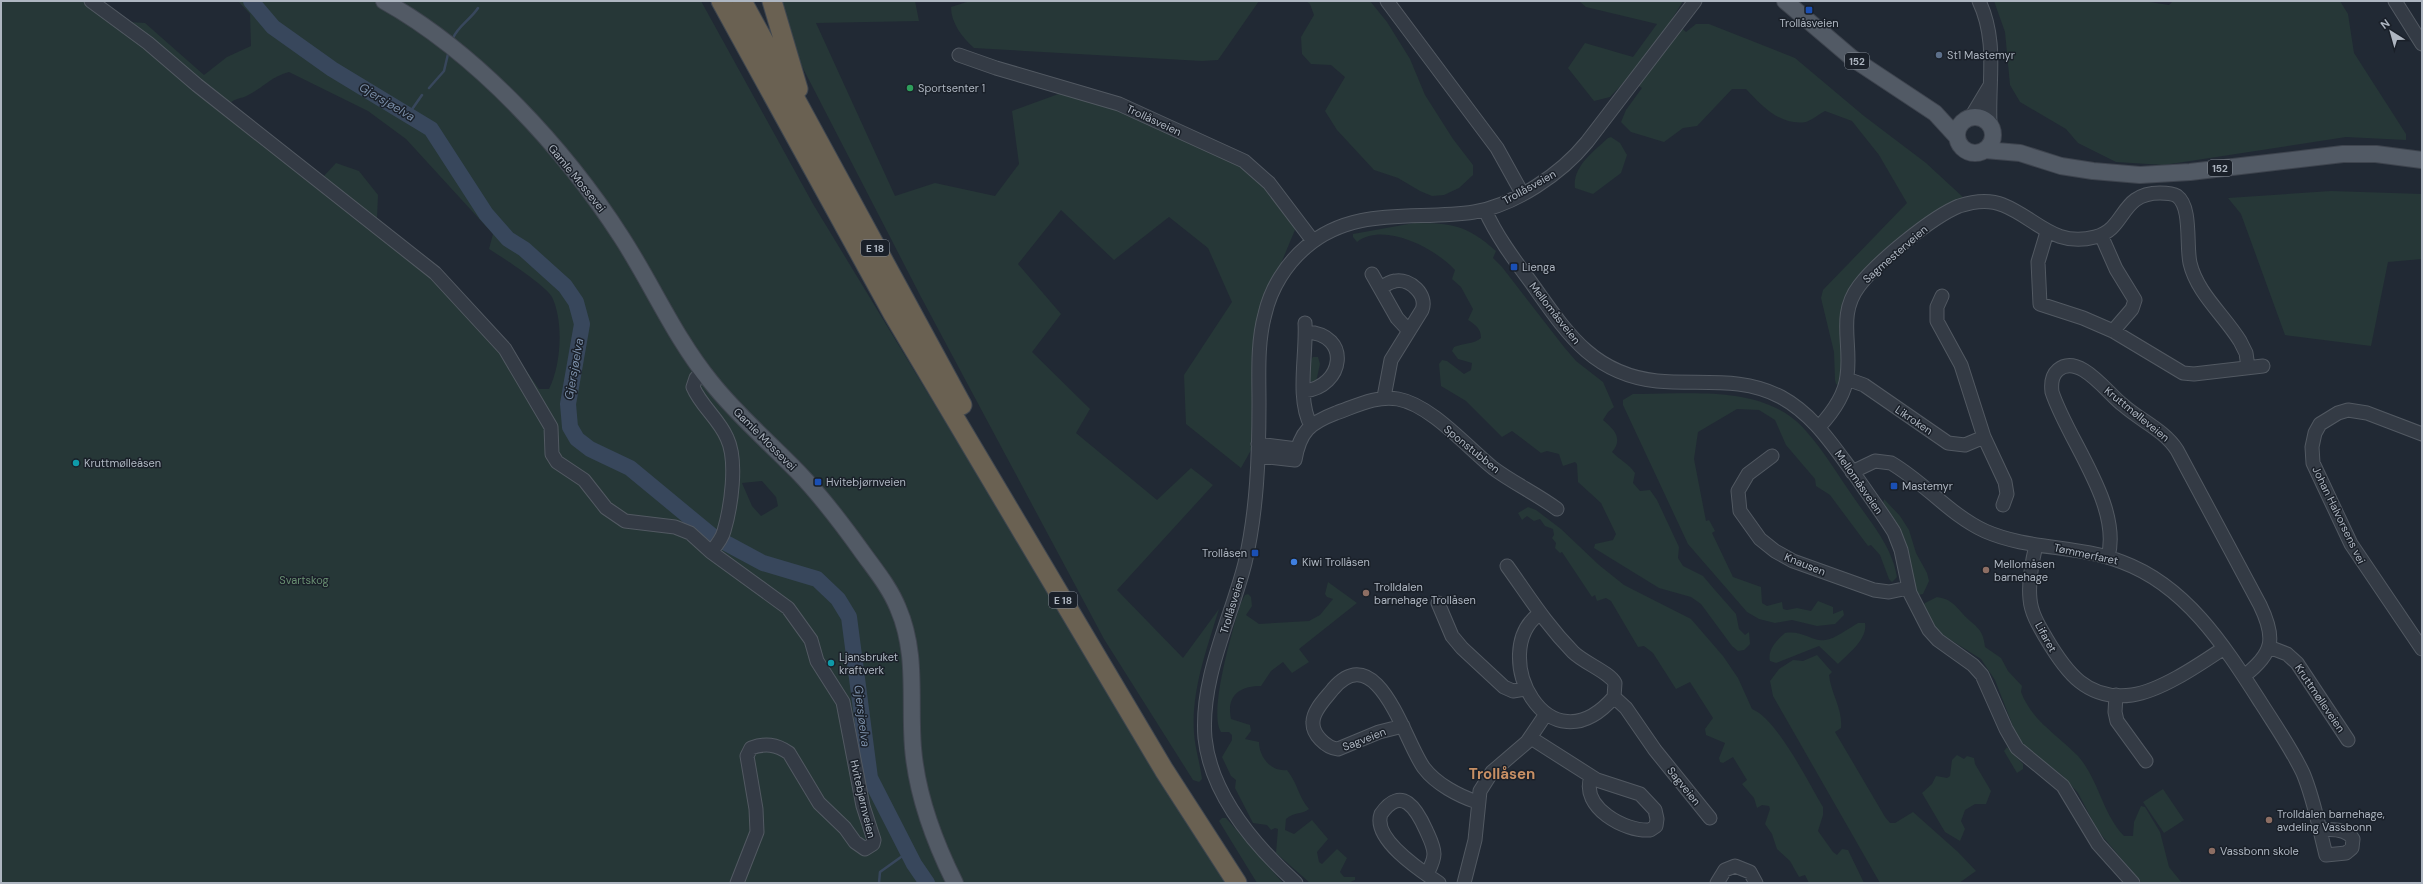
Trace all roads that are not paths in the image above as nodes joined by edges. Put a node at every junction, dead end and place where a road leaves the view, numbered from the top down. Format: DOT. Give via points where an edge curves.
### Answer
graph roads {
  1 [pos="91,1"];
  2 [pos="384,1"];
  3 [pos="721,1"];
  4 [pos="742,1"];
  5 [pos="772,1"];
  6 [pos="1387,1"];
  7 [pos="1695,1"];
  8 [pos="1786,1"];
  9 [pos="1979,1"];
  10 [pos="2395,1"];
  11 [pos="2422,44"];
  12 [pos="959,55"];
  13 [pos="1989,87"];
  14 [pos="1935,113"];
  15 [pos="804,116"];
  16 [pos="1968,118"];
  17 [pos="1992,128"];
  18 [pos="1957,137"];
  19 [pos="1985,150"];
  20 [pos="2020,153"];
  21 [pos="2422,160"];
  22 [pos="1522,193"];
  23 [pos="1484,210"];
  24 [pos="2047,232"];
  25 [pos="2102,235"];
  26 [pos="1313,241"];
  27 [pos="1372,274"];
  28 [pos="1380,288"];
  29 [pos="1942,296"];
  30 [pos="1409,331"];
  31 [pos="2113,331"];
  32 [pos="2263,366"];
  33 [pos="2248,367"];
  34 [pos="702,372"];
  35 [pos="1847,379"];
  36 [pos="1304,391"];
  37 [pos="1384,398"];
  38 [pos="1311,426"];
  39 [pos="1819,426"];
  40 [pos="2422,434"];
  41 [pos="1984,437"];
  42 [pos="1258,450"];
  43 [pos="1772,456"];
  44 [pos="1852,472"];
  45 [pos="2004,505"];
  46 [pos="1557,510"];
  47 [pos="717,543"];
  48 [pos="2036,545"];
  49 [pos="2108,557"];
  50 [pos="1507,566"];
  51 [pos="1908,588"];
  52 [pos="1438,603"];
  53 [pos="1539,614"];
  54 [pos="2270,647"];
  55 [pos="2224,648"];
  56 [pos="2422,649"];
  57 [pos="2244,676"];
  58 [pos="1526,689"];
  59 [pos="2116,695"];
  60 [pos="1614,696"];
  61 [pos="1546,714"];
  62 [pos="1403,726"];
  63 [pos="1531,738"];
  64 [pos="2348,740"];
  65 [pos="2146,761"];
  66 [pos="1591,777"];
  67 [pos="1477,802"];
  68 [pos="1710,818"];
  69 [pos="2320,830"];
  70 [pos="1427,874"];
  71 [pos="737,883"];
  72 [pos="955,883"];
  73 [pos="1237,883"];
  74 [pos="1245,883"];
  75 [pos="1296,883"];
  76 [pos="1439,883"];
  77 [pos="1464,883"];
  78 [pos="1717,883"];
  79 [pos="1756,883"];
  80 [pos="2133,883"];
  1 -- 47 [label="street" via="148,43 197,85 435,273 505,349 551,427 552,454 556,462 584,480 606,508 625,521 683,530"];
  2 -- 34 [label="main road, Gamle Mossevei" via="414,19 455,50 516,107 596,200"];
  3 -- 73 [label="highway, E 18" via="897,320 1156,758"];
  4 -- 15 [label="highway, E 18"];
  5 -- 15 [label="highway, E 18" via="794,72"];
  6 -- 22 [label="street" via="1493,143"];
  7 -- 22 [label="street, Trollåsveien" via="1572,160 1548,179"];
  8 -- 14 [label="main road, 152" via="1864,67"];
  9 -- 13 [label="street" via="1987,19 1991,40"];
  10 -- 11 [label="street"];
  12 -- 26 [label="street, Trollåsveien" via="1119,104 1244,162 1269,183"];
  13 -- 16 [label="street"];
  13 -- 17 [label="street"];
  14 -- 16 [label="main road, 152"];
  14 -- 18 [label="main road, 152"];
  15 -- 74 [label="highway, E 18" via="947,379 1123,689 1170,768"];
  16 -- 17 [label="main road, 152" via="1980,116"];
  16 -- 18 [label="main road" via="1959,127"];
  17 -- 19 [label="main road" via="1991,145"];
  17 -- 20 [label="main road, 152"];
  18 -- 19 [label="main road, 152" via="1961,146 1970,152"];
  19 -- 20 [label="main road, 152"];
  20 -- 21 [label="main road, 152" via="2077,169 2140,175 2190,172 2343,154 2376,154"];
  22 -- 23 [label="street, Trollåsveien"];
  23 -- 26 [label="street, Trollåsveien" via="1369,218 1339,227"];
  23 -- 39 [label="street, Mellomåsveien" via="1503,243 1560,324 1580,346 1600,362 1625,374 1645,379 1732,382 1753,386 1791,403"];
  24 -- 25 [label="street, Sagmesterveien" via="2077,239"];
  24 -- 31 [label="street" via="2038,262 2040,304"];
  24 -- 35 [label="street, Sagmesterveien" via="2010,208 1984,201 1958,207 1930,224 1869,274 1851,298 1845,319"];
  25 -- 31 [label="street" via="2120,275 2135,300 2132,308"];
  25 -- 33 [label="street" via="2114,225 2137,197 2165,193 2179,198 2186,213 2188,253 2193,274 2240,341 2246,353"];
  26 -- 42 [label="street, Trollåsveien" via="1283,273 1271,294 1264,315 1260,345"];
  27 -- 28 [label="street"];
  28 -- 30 [label="street" via="1397,318"];
  28 -- 30 [label="street" via="1390,282 1401,281 1422,295 1423,307"];
  29 -- 41 [label="street" via="1937,307 1938,321 1961,366"];
  30 -- 37 [label="street" via="1391,360"];
  31 -- 33 [label="street" via="2187,374"];
  32 -- 33 [label="street"];
  34 -- 47 [label="street" via="696,378 693,387 722,427 732,454 733,479"];
  34 -- 72 [label="main road, Gamle Mossevei" via="735,410 818,494 875,568 898,606 910,652 912,736 919,788 937,843"];
  35 -- 39 [label="street, Sagmesterveien" via="1836,406"];
  35 -- 41 [label="street, Likroken" via="1864,385 1948,443 1964,445"];
  36 -- 36 [label="street" via="1306,327 1331,342 1337,350 1338,359 1328,380 1319,387"];
  36 -- 38 [label="street" via="1306,412"];
  37 -- 38 [label="street, Sponstubben" via="1335,414"];
  37 -- 46 [label="street, Sponstubben" via="1403,400 1421,409 1495,469"];
  38 -- 42 [label="street, Sponstubben" via="1300,438 1296,454"];
  39 -- 44 [label="street, Mellomåsveien"];
  40 -- 56 [label="street, Johan Halvorsens vei" via="2366,413 2348,410 2320,424 2314,433 2312,447 2313,462 2354,550"];
  41 -- 45 [label="street" via="2006,486"];
  42 -- 75 [label="street, Trollåsveien" via="1256,495 1248,549 1210,682 1205,710 1205,738 1214,775 1230,805 1259,845"];
  43 -- 51 [label="street, Knausen" via="1748,474 1738,491 1740,511 1760,539 1793,561 1874,590 1889,592"];
  44 -- 48 [label="street, Tømmerfaret" via="1875,461 1891,463 1982,530 2009,540"];
  44 -- 51 [label="street, Mellomåsveien" via="1897,538"];
  47 -- 71 [label="street, Hvitebjørnveien" via="788,608 811,640 816,661 843,702 863,806 874,840 870,847 860,848 845,828 819,803 789,753 780,747 763,744 751,748 747,756 756,809 757,832"];
  48 -- 49 [label="street, Tømmerfaret"];
  48 -- 59 [label="street, Lifaret" via="2030,599 2040,627 2059,660 2074,677 2091,689"];
  49 -- 54 [label="street, Kruttmølleveien" via="2112,536 2107,514 2083,455 2052,392 2054,374 2068,365 2085,371 2122,405 2162,432 2174,446 2264,612 2271,632"];
  49 -- 55 [label="street, Tømmerfaret" via="2144,572 2176,594 2195,612"];
  50 -- 53 [label="street"];
  51 -- 80 [label="street, Mellomåsveien" via="1919,613 1933,635 1973,665 1982,675 2017,748 2063,786 2098,844"];
  52 -- 58 [label="street" via="1452,636 1462,648 1504,687 1513,691"];
  53 -- 58 [label="street" via="1528,624 1521,639"];
  53 -- 60 [label="street" via="1585,663 1611,678 1616,686"];
  54 -- 57 [label="street" via="2260,663"];
  54 -- 64 [label="street, Kruttmølleveien" via="2288,654 2297,663"];
  55 -- 57 [label="street, Tømmerfaret"];
  55 -- 59 [label="street, Lifaret" via="2152,689 2131,695"];
  57 -- 69 [label="street, Tømmerfaret" via="2302,772"];
  58 -- 61 [label="street"];
  59 -- 65 [label="street" via="2116,718"];
  60 -- 61 [label="street" via="1592,714 1577,721 1559,719"];
  60 -- 68 [label="street, Sagveien" via="1626,708 1655,750"];
  61 -- 63 [label="street"];
  62 -- 62 [label="street, Sagveien" via="1379,688 1368,677 1359,675 1348,676 1337,684 1317,710 1313,722 1318,736 1336,749 1379,732"];
  62 -- 67 [label="street, Sagveien" via="1426,772 1454,792"];
  63 -- 66 [label="street"];
  63 -- 67 [label="street" via="1486,779"];
  66 -- 66 [label="street" via="1640,794 1655,810 1656,826 1650,830 1639,830 1604,814 1590,792"];
  67 -- 77 [label="street" via="1475,840"];
  69 -- 69 [label="street, Tømmerfaret" via="2326,855 2348,852 2352,848 2353,840 2344,832"];
  70 -- 70 [label="street" via="1397,850 1381,829 1381,814 1396,802 1406,801 1412,805 1428,834 1434,856"];
  70 -- 76 [label="street"];
  78 -- 79 [label="street" via="1725,870 1735,866 1747,870"];
}
